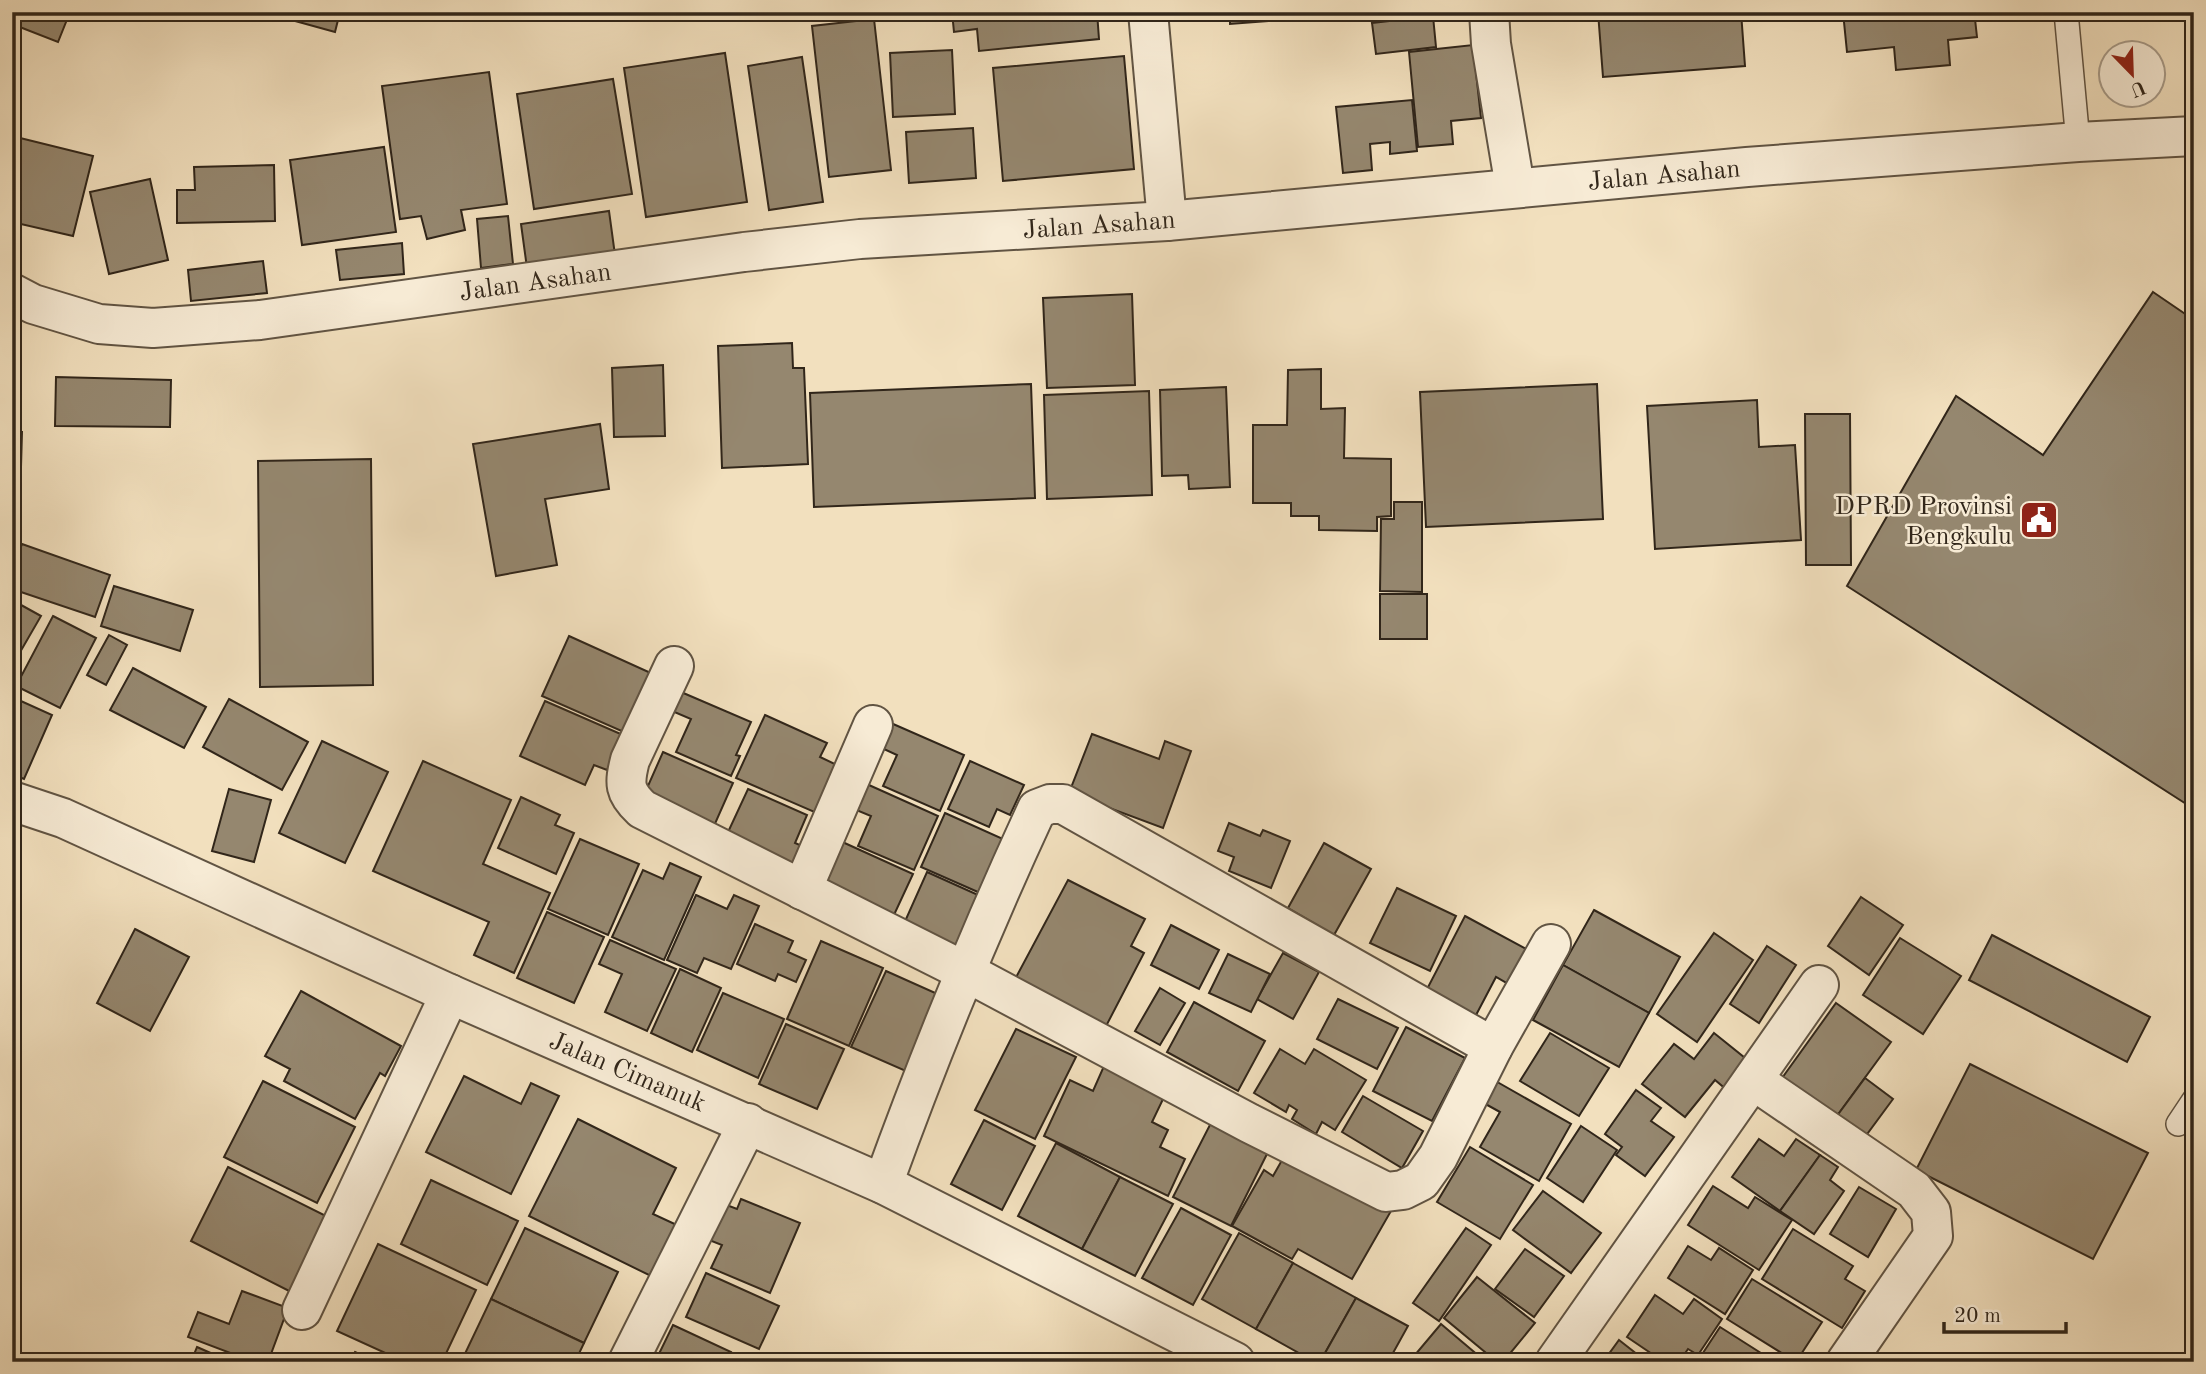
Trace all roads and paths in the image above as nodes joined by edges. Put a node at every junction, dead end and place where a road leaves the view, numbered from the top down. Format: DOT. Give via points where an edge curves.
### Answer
graph roads {
  1 [pos="1148,12"];
  2 [pos="1489,12"];
  3 [pos="2066,12"];
  4 [pos="2194,136"];
  5 [pos="2078,142"];
  6 [pos="1515,187"];
  7 [pos="1167,220"];
  8 [pos="12,293"];
  9 [pos="674,666"];
  10 [pos="873,725"];
  11 [pos="12,801"];
  12 [pos="802,890"];
  13 [pos="1551,944"];
  14 [pos="966,972"];
  15 [pos="1819,985"];
  16 [pos="450,994"];
  17 [pos="1493,1047"];
  18 [pos="1753,1080"];
  19 [pos="2194,1100"];
  20 [pos="748,1123"];
  21 [pos="2178,1124"];
  22 [pos="883,1184"];
  23 [pos="302,1310"];
  24 [pos="1176,1348"];
  25 [pos="628,1362"];
  26 [pos="1235,1362"];
  27 [pos="1555,1362"];
  28 [pos="1846,1362"];
  1 -- 7 [label="street"];
  2 -- 6 [label="street"];
  3 -- 5 [label="lane"];
  4 -- 5 [label="street, Jalan Asahan"];
  5 -- 6 [label="street, Jalan Asahan"];
  6 -- 7 [label="street, Jalan Asahan"];
  7 -- 8 [label="street, Jalan Asahan" via="860,239 260,320 153,328 99,324"];
  9 -- 12 [label="street" via="630,760 626,788 630,797 642,809"];
  10 -- 12 [label="street"];
  11 -- 16 [label="street, Jalan Cimanuk" via="62,818"];
  12 -- 14 [label="street"];
  13 -- 17 [label="street"];
  14 -- 17 [label="street" via="1386,1192 1421,1181 1438,1157"];
  14 -- 17 [label="street" via="1037,809 1063,804"];
  14 -- 22 [label="street"];
  15 -- 18 [label="street"];
  16 -- 20 [label="street, Jalan Cimanuk"];
  16 -- 23 [label="street"];
  18 -- 27 [label="street"];
  18 -- 28 [label="street" via="1914,1190 1931,1212 1933,1236"];
  19 -- 21 [label="lane"];
  20 -- 22 [label="street, Jalan Cimanuk"];
  20 -- 25 [label="street"];
  22 -- 24 [label="street, Jalan Cimanuk"];
  24 -- 26 [label="street, Jalan Cimanuk"];
}
